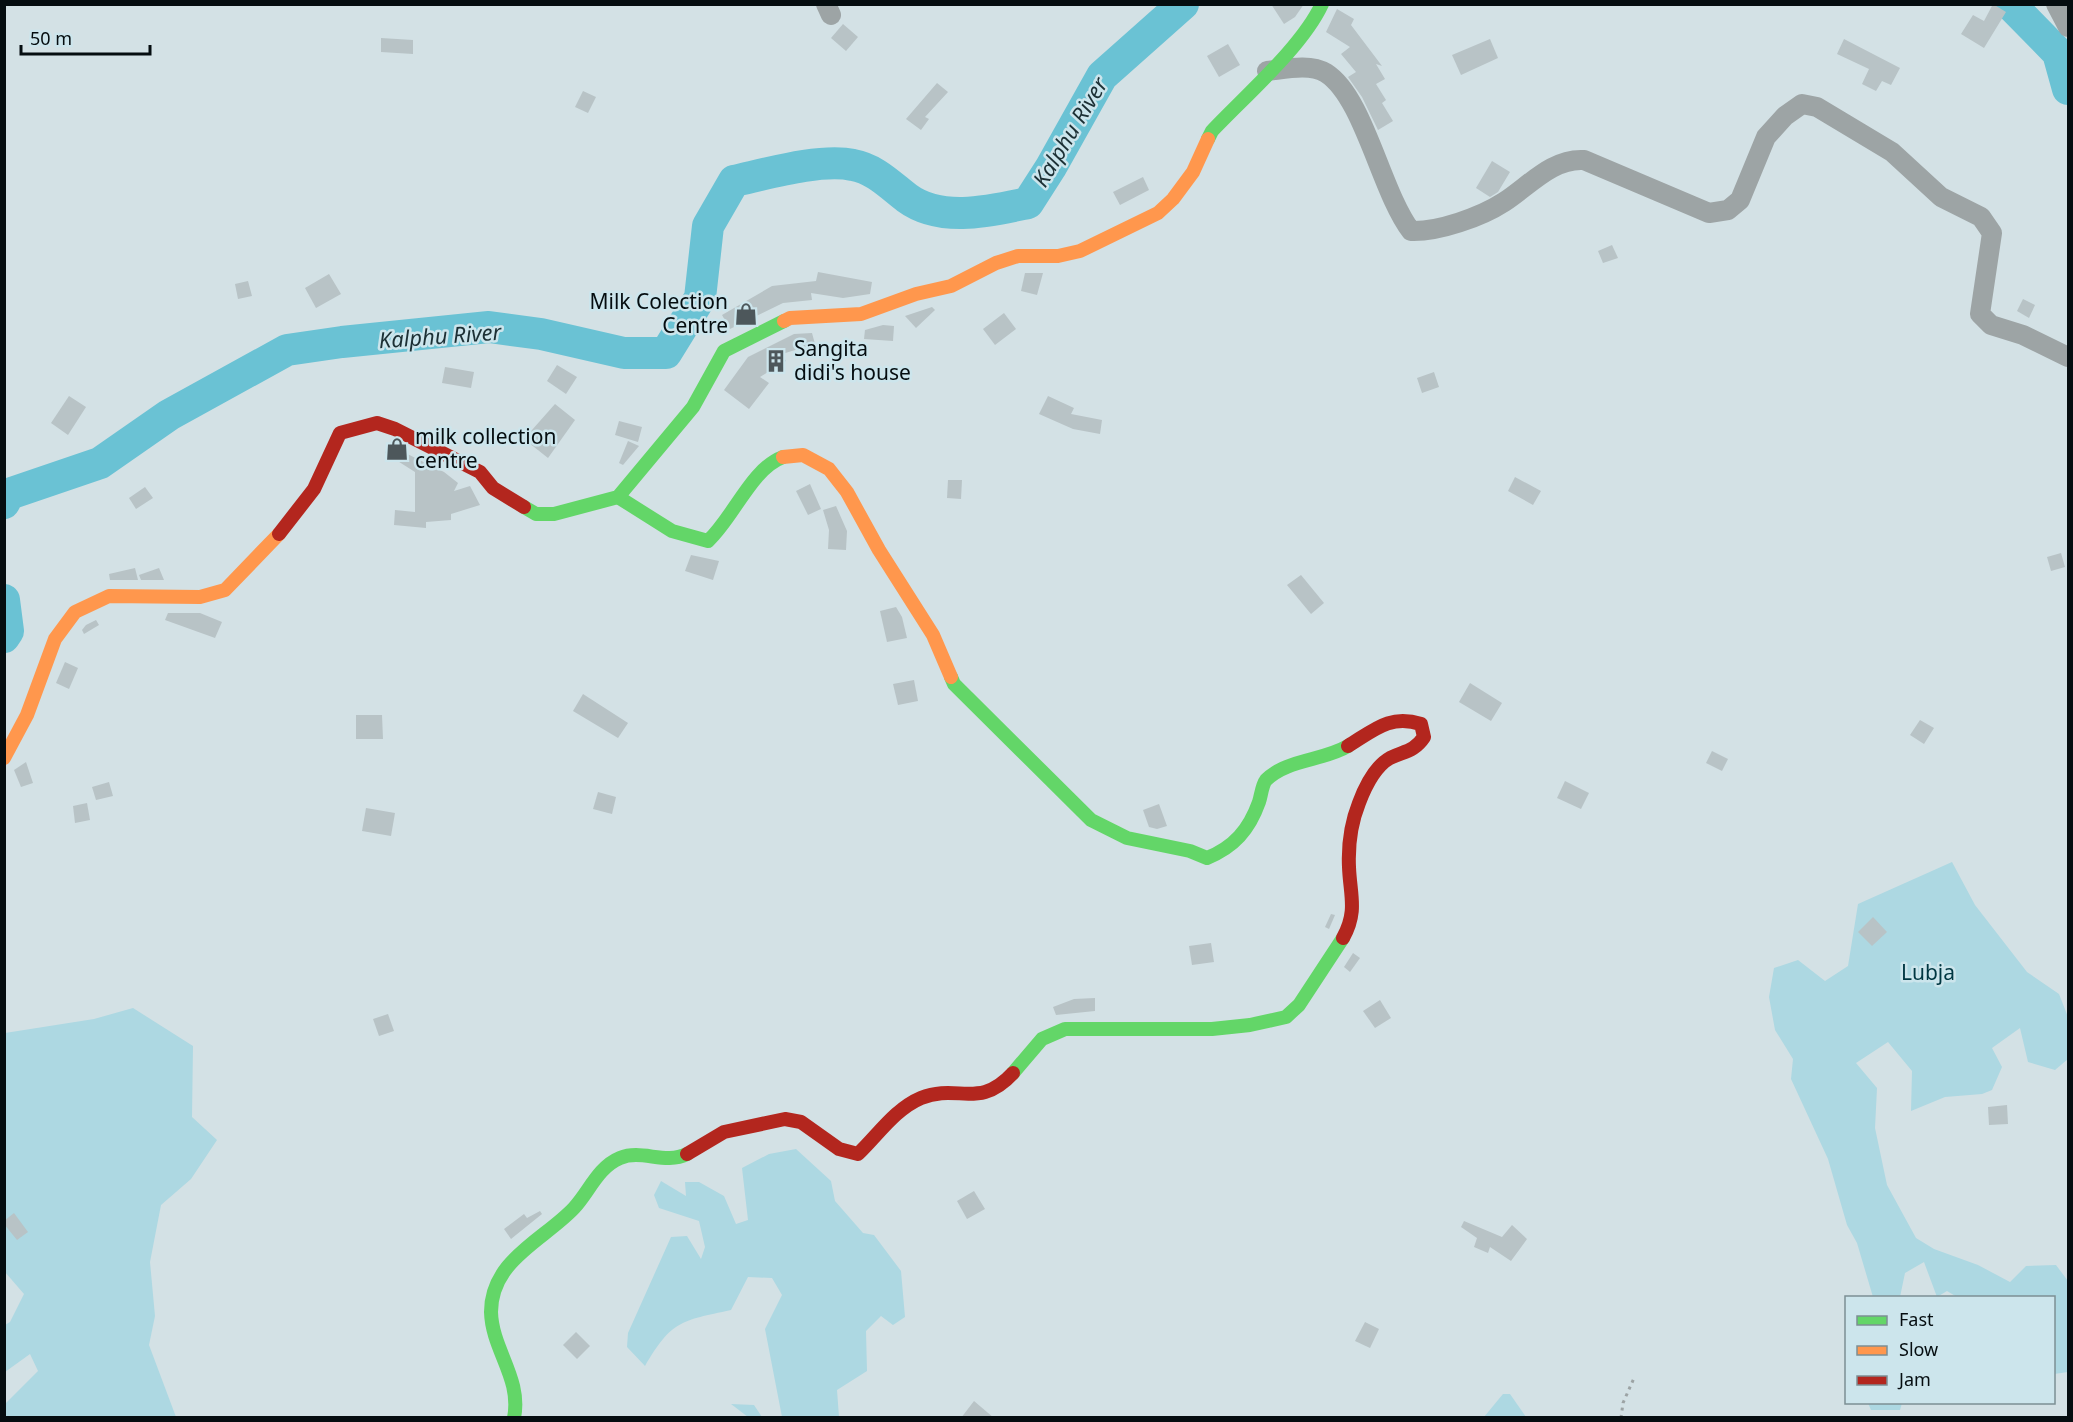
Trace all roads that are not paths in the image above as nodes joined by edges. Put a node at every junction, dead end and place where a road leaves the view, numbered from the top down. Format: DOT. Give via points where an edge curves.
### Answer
graph roads {
  1 [pos="1322,4"];
  2 [pos="2056,4"];
  3 [pos="2068,27"];
  4 [pos="1267,71"];
  5 [pos="2068,357"];
  6 [pos="618,497"];
  7 [pos="4,758"];
  8 [pos="514,1418"];
  1 -- 4 [label="street" via="1315,19"];
  2 -- 3 [label="street"];
  4 -- 5 [label="street" via="1298,67 1326,73 1344,92 1400,216 1411,231 1431,232 1502,204 1568,159 1584,160 1709,213 1728,210 1740,200 1766,137 1802,104 1817,107 1892,152 1941,197 1981,217 1992,233 1980,314 1991,325 2023,335"];
  4 -- 6 [label="street" via="1212,131 1193,172 1173,199 1149,217 1080,251 1058,256 1018,256 996,262 951,286 861,314 790,318 724,351 693,406"];
  6 -- 7 [label="street" via="554,514 536,514 493,488 480,472 395,429 377,423 340,432 314,489 288,524 225,590 200,597 109,597 75,612 55,639 27,715"];
  6 -- 8 [label="street" via="690,540 708,541 723,527 770,462 788,455 803,455 830,469 933,635 954,684 1084,815 1103,829 1127,838 1187,848 1207,858 1237,844 1256,810 1265,781 1285,768 1333,755 1387,722 1406,719 1421,724 1424,737 1419,746 1405,755 1389,759 1366,787 1349,843 1352,920 1342,941 1291,1014 1257,1025 1233,1027 1081,1027 1050,1033 1034,1043 1004,1082 993,1090 921,1098 893,1116 858,1154 845,1154 807,1125 791,1119 716,1135 676,1159 641,1154 608,1165 572,1210 516,1256 499,1280 493,1298 494,1338 514,1380"];
}
